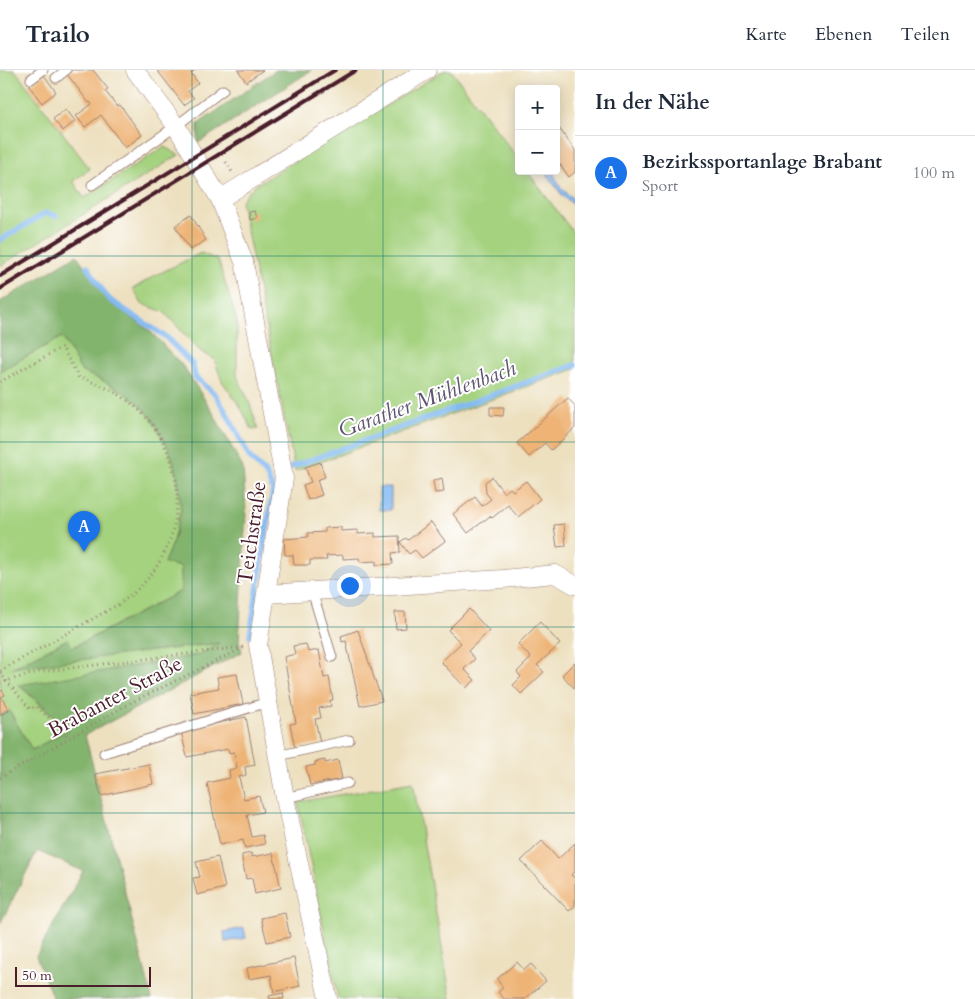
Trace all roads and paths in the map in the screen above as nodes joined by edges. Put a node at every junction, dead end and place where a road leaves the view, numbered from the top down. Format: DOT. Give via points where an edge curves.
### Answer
graph roads {
  1 [pos="43,70"];
  2 [pos="66,70"];
  3 [pos="135,70"];
  4 [pos="427,70"];
  5 [pos="56,78"];
  6 [pos="31,79"];
  7 [pos="223,90"];
  8 [pos="176,126"];
  9 [pos="92,185"];
  10 [pos="220,199"];
  11 [pos="0,382"];
  12 [pos="575,585"];
  13 [pos="312,591"];
  14 [pos="266,594"];
  15 [pos="332,657"];
  16 [pos="0,672"];
  17 [pos="4,680"];
  18 [pos="0,683"];
  19 [pos="268,702"];
  20 [pos="68,738"];
  21 [pos="349,740"];
  22 [pos="104,753"];
  23 [pos="277,756"];
  24 [pos="0,778"];
  25 [pos="348,783"];
  26 [pos="285,798"];
  27 [pos="328,999"];
  1 -- 6 [label="lane"];
  2 -- 5 [label="lane"];
  3 -- 8 [label="street, Teichstraße"];
  4 -- 10 [label="street"];
  7 -- 8 [label="lane"];
  8 -- 9 [label="lane"];
  8 -- 10 [label="street, Teichstraße"];
  10 -- 14 [label="street, Teichstraße" via="244,262 284,478"];
  11 -- 16 [label="path" via="62,347 79,378 121,396 148,421 164,445 171,464 177,503 176,522 161,561 135,593"];
  12 -- 13 [label="street" via="555,574"];
  13 -- 14 [label="street"];
  13 -- 15 [label="lane"];
  14 -- 19 [label="street, Teichstraße" via="258,645"];
  16 -- 17 [label="path"];
  17 -- 18 [label="path"];
  17 -- 20 [label="path" via="30,709 36,706"];
  17 -- 20 [label="path, Brabanter Straße" via="38,672 246,646 130,703"];
  19 -- 22 [label="lane"];
  19 -- 23 [label="street, Teichstraße"];
  20 -- 24 [label="path, Brabanter Straße"];
  21 -- 23 [label="lane"];
  23 -- 26 [label="street, Teichstraße"];
  25 -- 26 [label="lane"];
  26 -- 27 [label="street, Teichstraße"];
}
